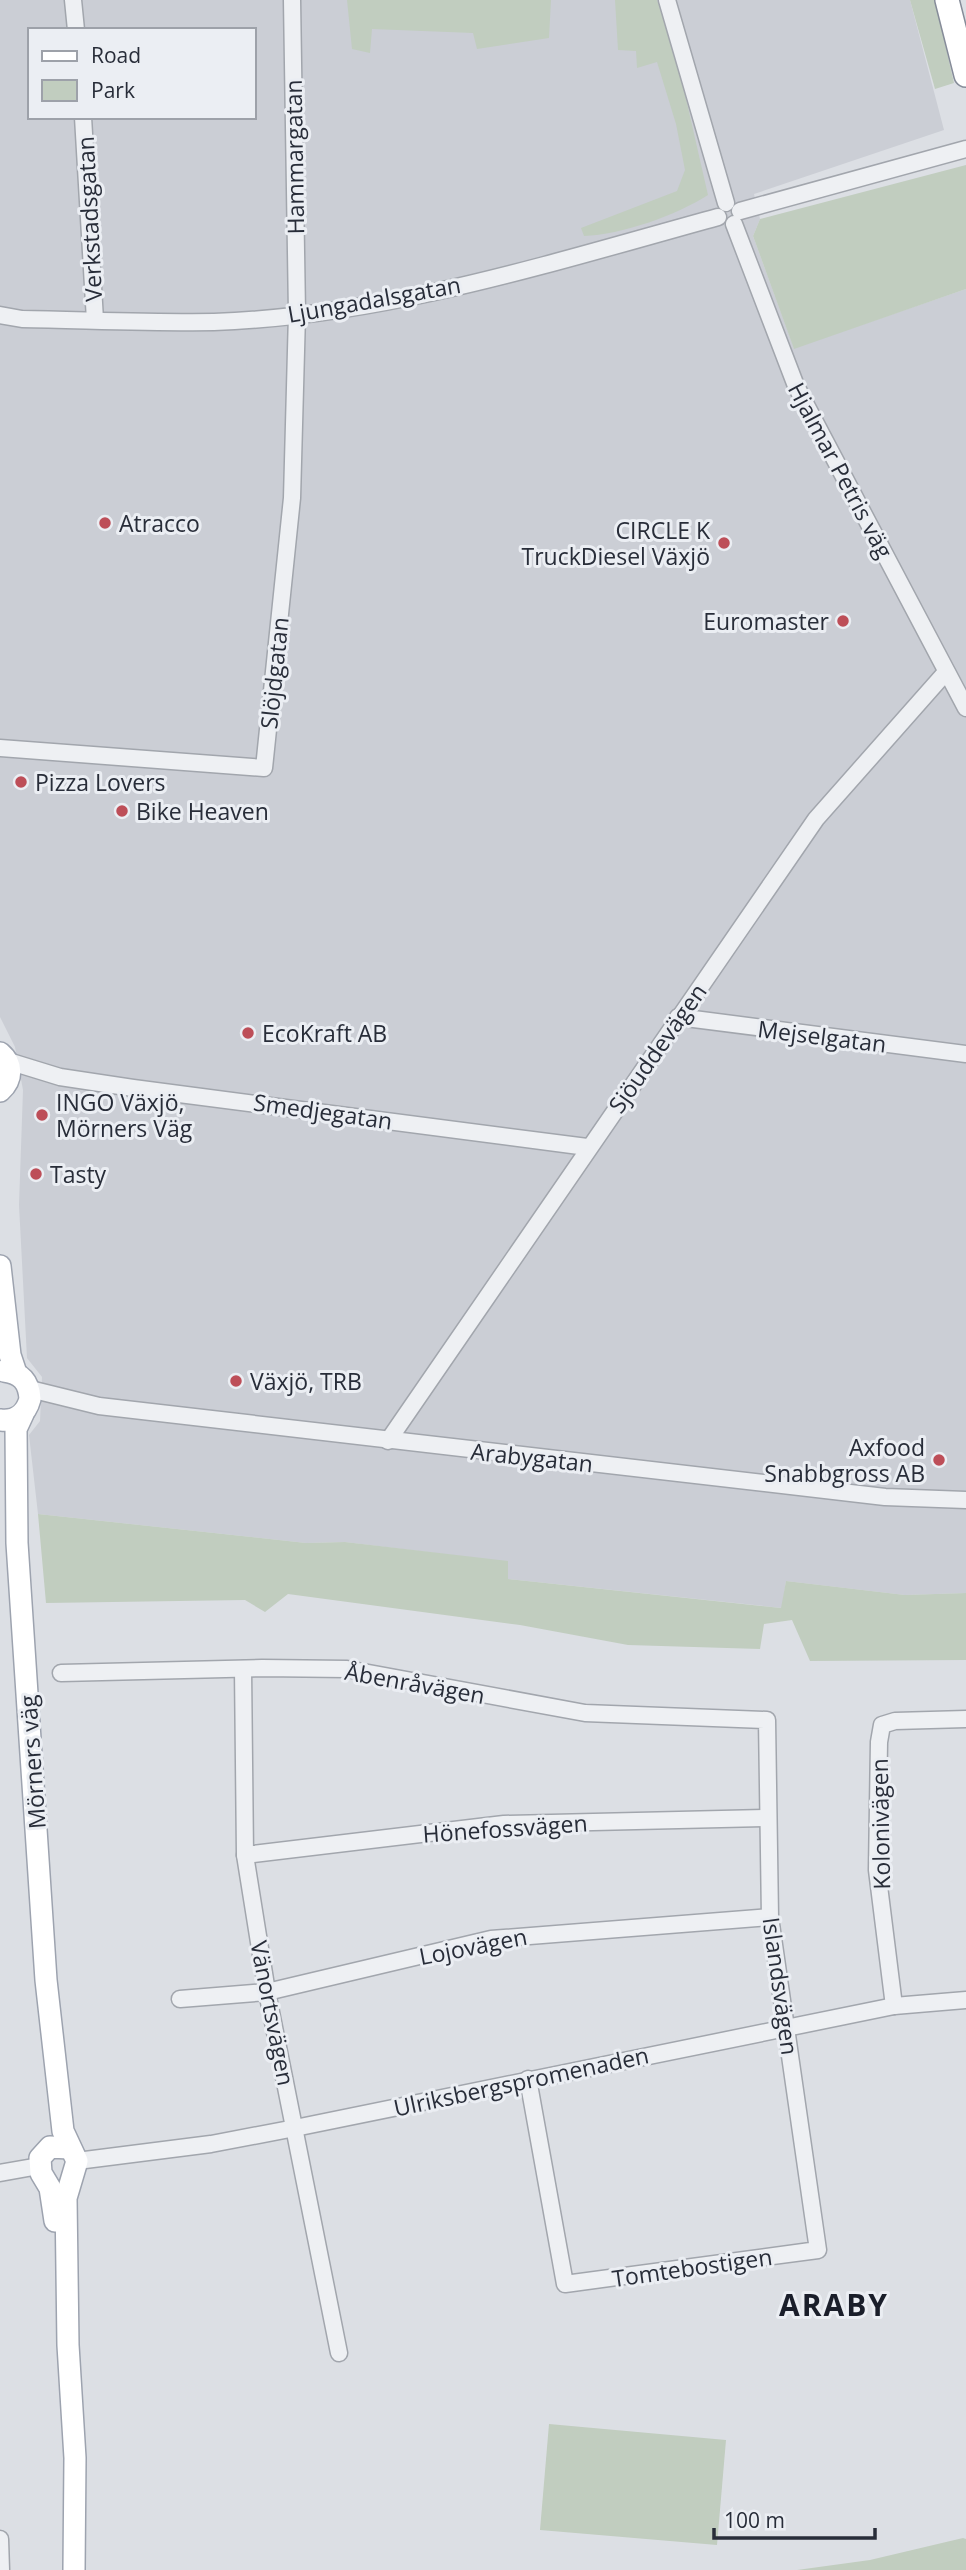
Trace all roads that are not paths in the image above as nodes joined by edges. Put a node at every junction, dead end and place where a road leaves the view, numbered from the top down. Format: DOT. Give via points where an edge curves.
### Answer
graph roads {
  1 [pos="74,0"];
  2 [pos="292,0"];
  3 [pos="667,0"];
  4 [pos="947,0"];
  5 [pos="958,0"];
  6 [pos="76,28"];
  7 [pos="966,31"];
  8 [pos="966,75"];
  9 [pos="83,119"];
  10 [pos="959,151"];
  11 [pos="730,214"];
  12 [pos="297,314"];
  13 [pos="0,315"];
  14 [pos="22,319"];
  15 [pos="95,320"];
  16 [pos="0,322"];
  17 [pos="946,671"];
  18 [pos="966,708"];
  19 [pos="0,748"];
  20 [pos="678,1017"];
  21 [pos="966,1054"];
  22 [pos="4,1057"];
  23 [pos="60,1077"];
  24 [pos="3,1089"];
  25 [pos="587,1147"];
  26 [pos="0,1266"];
  27 [pos="19,1391"];
  28 [pos="0,1422"];
  29 [pos="388,1440"];
  30 [pos="966,1500"];
  31 [pos="17,1543"];
  32 [pos="243,1669"];
  33 [pos="61,1673"];
  34 [pos="767,1720"];
  35 [pos="966,1720"];
  36 [pos="766,1818"];
  37 [pos="245,1855"];
  38 [pos="770,1917"];
  39 [pos="46,1980"];
  40 [pos="267,1992"];
  41 [pos="180,1999"];
  42 [pos="966,2000"];
  43 [pos="894,2007"];
  44 [pos="786,2027"];
  45 [pos="528,2080"];
  46 [pos="295,2128"];
  47 [pos="72,2163"];
  48 [pos="44,2165"];
  49 [pos="0,2173"];
  50 [pos="818,2250"];
  51 [pos="68,2345"];
  52 [pos="339,2353"];
  53 [pos="75,2458"];
  54 [pos="0,2539"];
  55 [pos="1,2570"];
  56 [pos="74,2570"];
  57 [pos="88,2570"];
  1 -- 6 [label="street"];
  2 -- 12 [label="street, Hammargatan"];
  3 -- 11 [label="street, Hjalmar Petris väg"];
  4 -- 8 [label="highway"];
  5 -- 7 [label="highway"];
  9 -- 15 [label="street, Verkstadsgatan"];
  10 -- 11 [label="street, Ljungadalsgatan"];
  11 -- 12 [label="street, Ljungadalsgatan" via="535,268 404,298"];
  11 -- 17 [label="street, Hjalmar Petris väg" via="796,386"];
  12 -- 15 [label="street, Ljungadalsgatan" via="215,321"];
  12 -- 19 [label="street, Slöjdgatan" via="292,498 264,768"];
  13 -- 14 [label="street, Ljungadalsgatan"];
  14 -- 15 [label="street, Ljungadalsgatan"];
  14 -- 16 [label="street, Ljungadalsgatan"];
  17 -- 18 [label="street, Hjalmar Petris väg"];
  17 -- 20 [label="street, Sjöuddevägen" via="816,819"];
  20 -- 21 [label="street, Mejselgatan"];
  20 -- 25 [label="street, Sjöuddevägen"];
  22 -- 23 [label="street, Smedjegatan"];
  22 -- 24 [label="main road" via="10,1072"];
  23 -- 24 [label="street, Smedjegatan"];
  23 -- 25 [label="street, Smedjegatan"];
  25 -- 29 [label="street, Sjöuddevägen"];
  26 -- 27 [label="main road, Mörners väg"];
  27 -- 28 [label="main road" via="16,1419"];
  27 -- 29 [label="street, Arabygatan" via="99,1406"];
  27 -- 31 [label="main road, Mörners väg"];
  28 -- 31 [label="main road, Mörners väg"];
  29 -- 30 [label="street, Arabygatan" via="886,1497"];
  31 -- 39 [label="main road, Mörners väg"];
  32 -- 33 [label="street, Åbenråvägen"];
  32 -- 34 [label="street, Åbenråvägen" via="347,1669 585,1713"];
  32 -- 37 [label="street, Vänortsvägen"];
  34 -- 36 [label="street, Islandsvägen"];
  35 -- 43 [label="street, Kolonivägen" via="882,1725 877,1870"];
  36 -- 37 [label="street, Hönefossvägen" via="504,1824"];
  36 -- 38 [label="street, Islandsvägen"];
  37 -- 40 [label="street, Vänortsvägen"];
  38 -- 40 [label="street, Lojovägen" via="491,1939"];
  38 -- 44 [label="street, Islandsvägen"];
  39 -- 47 [label="main road, Mörners väg" via="63,2131"];
  39 -- 48 [label="main road, Mörners väg"];
  40 -- 41 [label="street, Lojovägen"];
  40 -- 46 [label="street, Vänortsvägen"];
  42 -- 43 [label="street, Ulriksbergspromenaden"];
  43 -- 44 [label="street, Ulriksbergspromenaden"];
  44 -- 45 [label="street, Ulriksbergspromenaden"];
  44 -- 50 [label="street, Islandsvägen"];
  45 -- 46 [label="street, Ulriksbergspromenaden"];
  45 -- 50 [label="street, Tomtebostigen" via="565,2284"];
  46 -- 47 [label="street, Ulriksbergspromenaden"];
  46 -- 52 [label="street, Vänortsvägen"];
  47 -- 48 [label="main road" via="57,2145"];
  47 -- 48 [label="main road" via="59,2183"];
  47 -- 51 [label="main road, Mörners väg" via="66,2198"];
  48 -- 49 [label="street"];
  48 -- 51 [label="main road, Mörners väg"];
  51 -- 53 [label="main road, Mörners väg"];
  53 -- 56 [label="main road, Mörners väg"];
  53 -- 57 [label="main road, Mörners väg"];
  54 -- 55 [label="street"];
}
